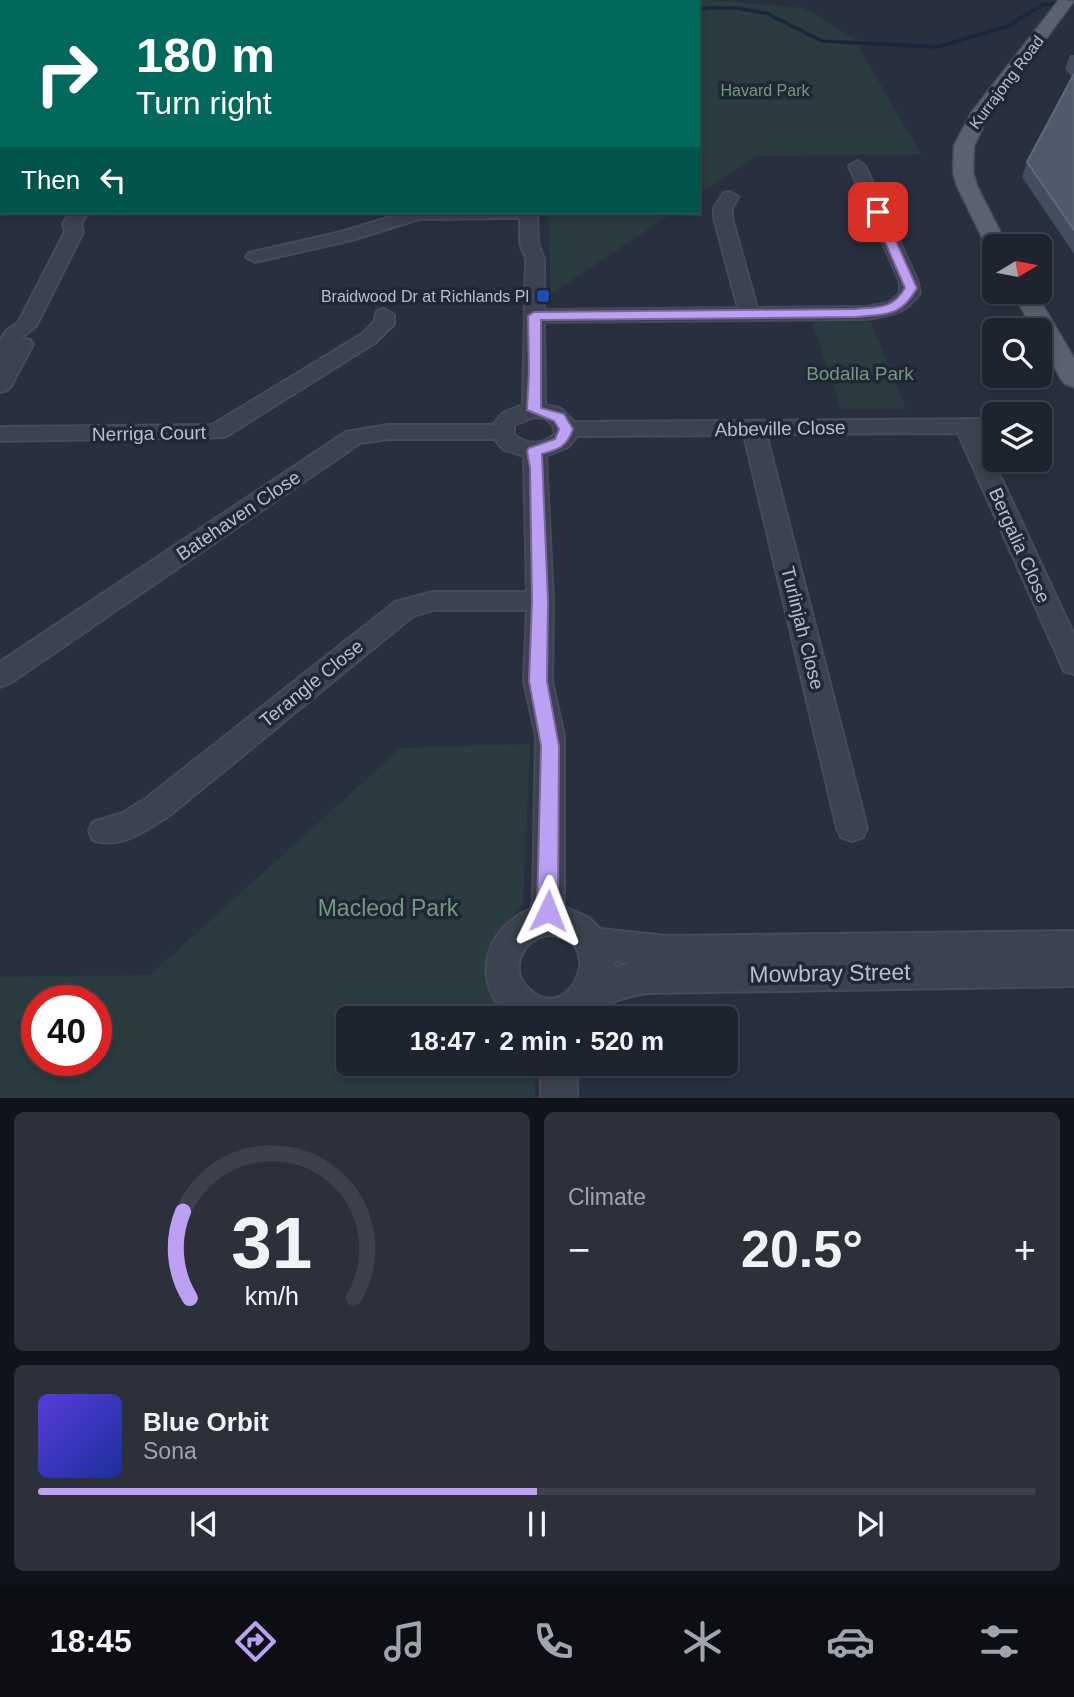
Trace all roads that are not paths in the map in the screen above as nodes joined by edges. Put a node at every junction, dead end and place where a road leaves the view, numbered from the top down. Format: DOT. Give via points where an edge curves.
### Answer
graph roads {
  1 [pos="1067,0"];
  2 [pos="857,166"];
  3 [pos="730,197"];
  4 [pos="78,214"];
  5 [pos="91,214"];
  6 [pos="418,214"];
  7 [pos="529,214"];
  8 [pos="377,218"];
  9 [pos="74,232"];
  10 [pos="991,234"];
  11 [pos="255,257"];
  12 [pos="1030,304"];
  13 [pos="749,314"];
  14 [pos="383,315"];
  15 [pos="534,316"];
  16 [pos="26,326"];
  17 [pos="0,358"];
  18 [pos="1074,379"];
  19 [pos="0,386"];
  20 [pos="534,410"];
  21 [pos="966,426"];
  22 [pos="982,426"];
  23 [pos="566,429"];
  24 [pos="754,429"];
  25 [pos="502,432"];
  26 [pos="0,434"];
  27 [pos="535,451"];
  28 [pos="540,601"];
  29 [pos="1074,664"];
  30 [pos="0,676"];
  31 [pos="852,828"];
  32 [pos="104,831"];
  33 [pos="545,920"];
  34 [pos="592,943"];
  35 [pos="1074,946"];
  36 [pos="1074,970"];
  37 [pos="589,995"];
  38 [pos="527,1006"];
  39 [pos="574,1006"];
  40 [pos="559,1076"];
  41 [pos="559,1098"];
  1 -- 10 [label="main road, Kurrajong Road" via="978,117 964,146 967,186"];
  2 -- 13 [label="street" via="909,282 908,296 894,308 867,313"];
  3 -- 13 [label="street" via="723,218"];
  4 -- 9 [label="street"];
  5 -- 9 [label="street"];
  6 -- 8 [label="street"];
  7 -- 15 [label="street" via="529,243 535,259"];
  8 -- 11 [label="street" via="346,236"];
  9 -- 16 [label="street"];
  12 -- 18 [label="main road"];
  13 -- 15 [label="street"];
  14 -- 26 [label="street, Nerriga Court" via="384,324 369,338 217,432"];
  15 -- 20 [label="street"];
  16 -- 17 [label="street" via="13,335"];
  16 -- 19 [label="street" via="26,336"];
  20 -- 23 [label="street" via="559,418"];
  20 -- 25 [label="street" via="507,419"];
  21 -- 22 [label="street, Abbeville Close"];
  21 -- 24 [label="street, Abbeville Close"];
  21 -- 29 [label="street, Bergalia Close"];
  23 -- 24 [label="street, Abbeville Close"];
  23 -- 27 [label="street" via="554,446"];
  24 -- 31 [label="street, Turlinjah Close"];
  25 -- 27 [label="street" via="516,447"];
  25 -- 30 [label="street, Batehaven Close" via="388,432 354,437"];
  27 -- 28 [label="street"];
  28 -- 32 [label="street, Terangle Close" via="433,601 404,609 159,806 131,824"];
  28 -- 33 [label="street" via="538,689 550,746"];
  33 -- 34 [label="street" via="572,925"];
  33 -- 38 [label="street" via="529,924 511,940 502,962 510,993"];
  34 -- 35 [label="street, Mowbray Street" via="668,952"];
  34 -- 37 [label="street" via="599,969"];
  36 -- 37 [label="street, Mowbray Street" via="648,977 619,981"];
  37 -- 39 [label="street"];
  40 -- 41 [label="street"];
}
